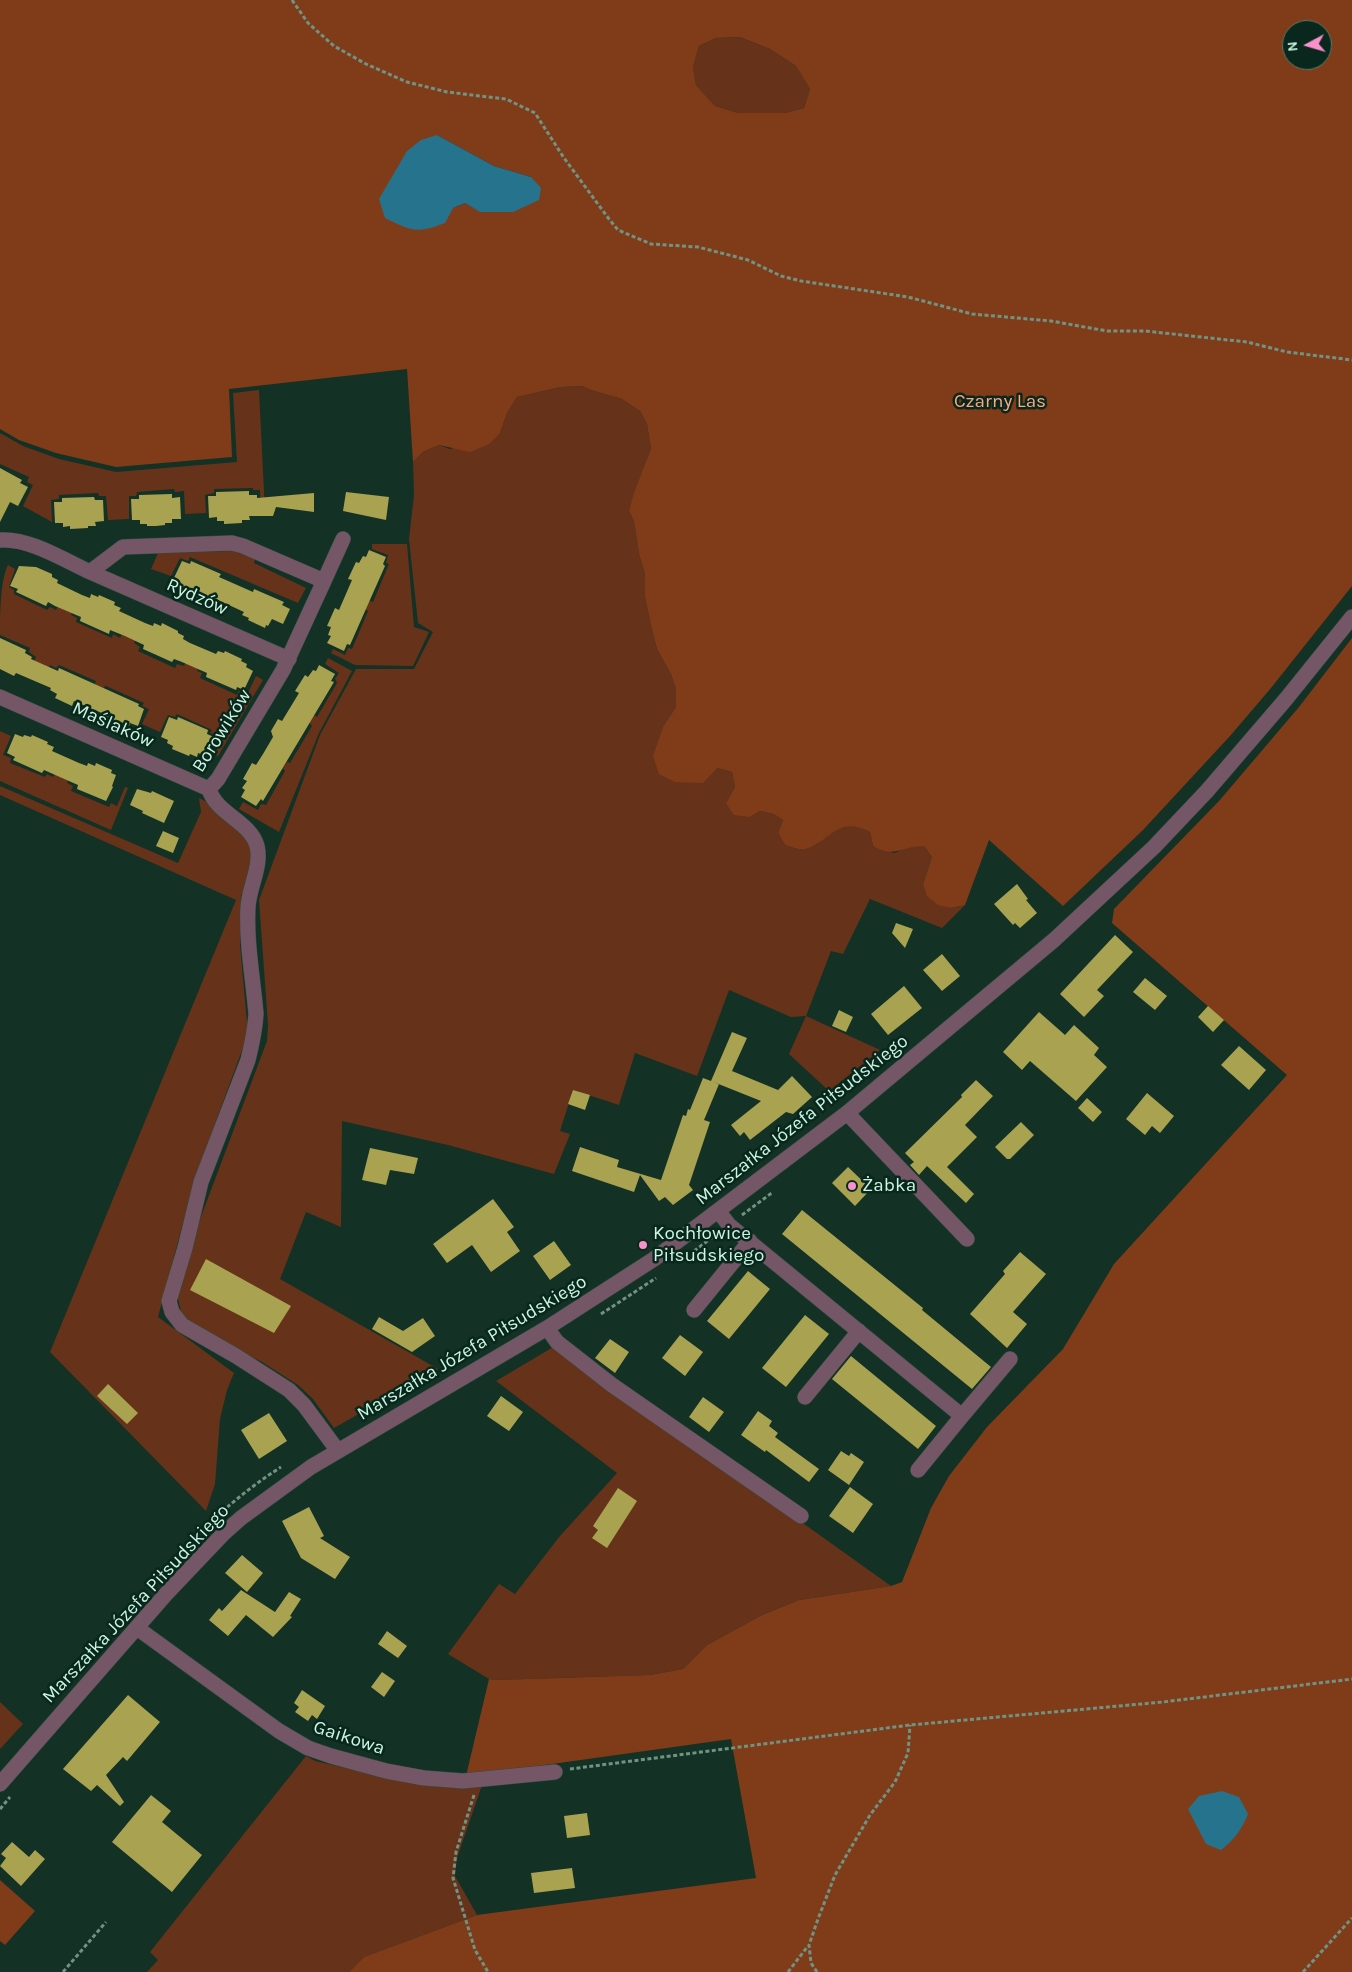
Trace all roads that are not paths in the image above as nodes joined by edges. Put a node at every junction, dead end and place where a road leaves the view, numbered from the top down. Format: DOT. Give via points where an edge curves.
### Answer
graph roads {
  1 [pos="343,539"];
  2 [pos="0,540"];
  3 [pos="90,572"];
  4 [pos="324,581"];
  5 [pos="1352,617"];
  6 [pos="288,659"];
  7 [pos="0,697"];
  8 [pos="209,789"];
  9 [pos="846,1113"];
  10 [pos="719,1212"];
  11 [pos="967,1239"];
  12 [pos="750,1242"];
  13 [pos="694,1310"];
  14 [pos="547,1328"];
  15 [pos="859,1331"];
  16 [pos="1010,1359"];
  17 [pos="805,1397"];
  18 [pos="962,1416"];
  19 [pos="338,1451"];
  20 [pos="918,1470"];
  21 [pos="802,1516"];
  22 [pos="137,1628"];
  23 [pos="555,1772"];
  24 [pos="0,1784"];
  1 -- 4 [label="street, Borowików"];
  2 -- 3 [label="street" via="27,544"];
  3 -- 4 [label="street" via="123,547 232,543"];
  3 -- 6 [label="street, Rydzów"];
  4 -- 6 [label="street, Borowików"];
  5 -- 9 [label="street, Marszałka Józefa Piłsudskiego" via="1245,749 1147,854 1054,940"];
  6 -- 8 [label="street, Borowików"];
  7 -- 8 [label="street, Maślaków"];
  8 -- 19 [label="street, Borowików" via="212,798 253,837 257,847 258,860 249,896 248,920 256,1014 254,1040 200,1182 169,1301 172,1312 182,1325 289,1390"];
  9 -- 10 [label="street, Marszałka Józefa Piłsudskiego"];
  9 -- 11 [label="street"];
  10 -- 12 [label="street"];
  10 -- 14 [label="street, Marszałka Józefa Piłsudskiego" via="624,1280"];
  12 -- 13 [label="street"];
  12 -- 15 [label="street"];
  14 -- 19 [label="street, Marszałka Józefa Piłsudskiego"];
  14 -- 21 [label="street" via="557,1342 612,1384"];
  15 -- 17 [label="street"];
  15 -- 18 [label="street"];
  16 -- 18 [label="street"];
  18 -- 20 [label="street"];
  19 -- 22 [label="street, Marszałka Józefa Piłsudskiego" via="241,1518 201,1556"];
  22 -- 23 [label="street, Gaikowa" via="258,1716 308,1748 424,1778 463,1781"];
  22 -- 24 [label="street, Marszałka Józefa Piłsudskiego"];
}
